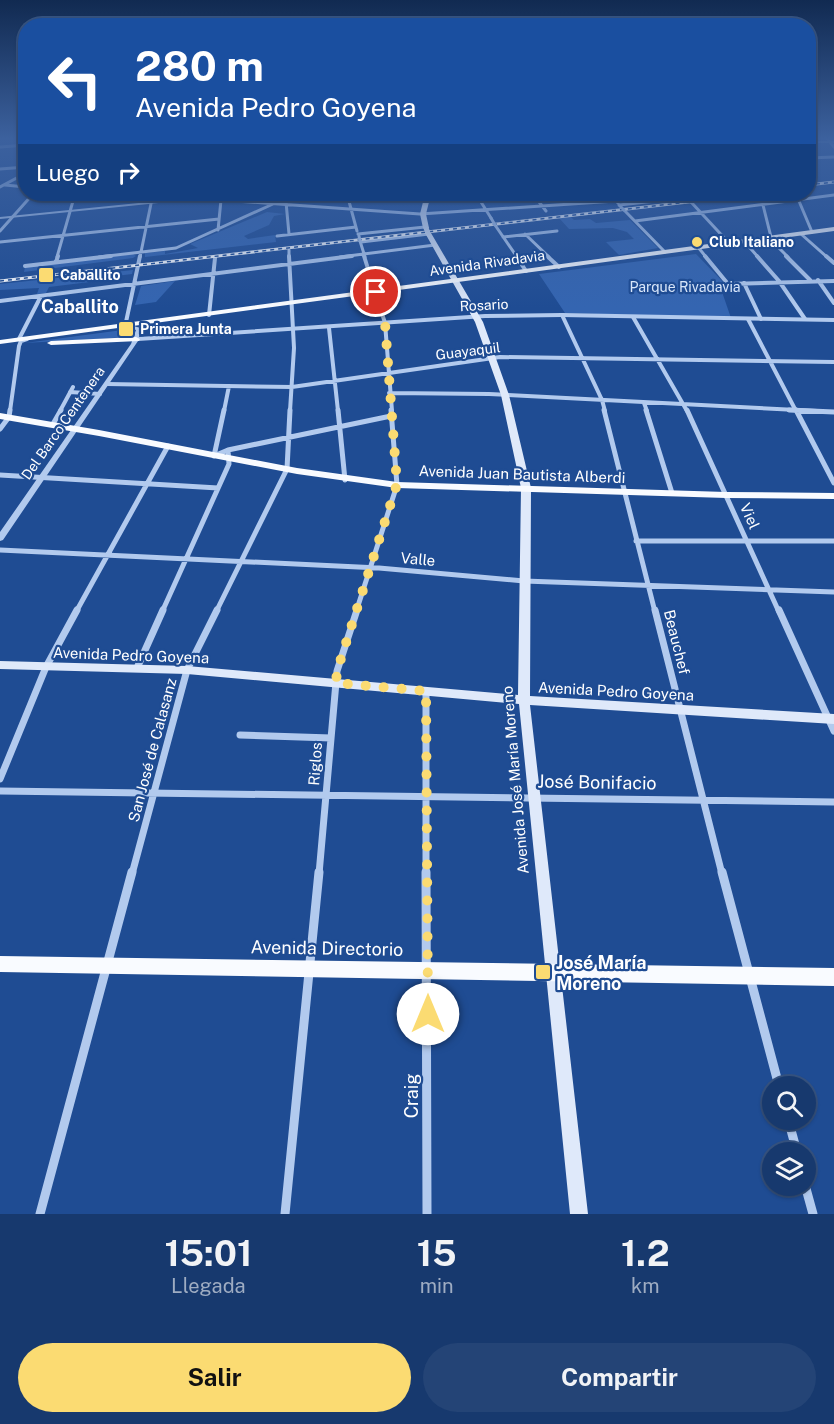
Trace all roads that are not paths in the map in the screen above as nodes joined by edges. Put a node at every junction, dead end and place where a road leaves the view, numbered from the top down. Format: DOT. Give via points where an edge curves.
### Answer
graph roads {
  1 [pos="834,195"];
  2 [pos="816,197"];
  3 [pos="27,201"];
  4 [pos="73,201"];
  5 [pos="152,201"];
  6 [pos="174,201"];
  7 [pos="222,201"];
  8 [pos="257,201"];
  9 [pos="284,201"];
  10 [pos="349,201"];
  11 [pos="426,201"];
  12 [pos="480,201"];
  13 [pos="538,201"];
  14 [pos="616,201"];
  15 [pos="644,201"];
  16 [pos="690,201"];
  17 [pos="786,201"];
  18 [pos="799,201"];
  19 [pos="287,203"];
  20 [pos="151,204"];
  21 [pos="274,204"];
  22 [pos="619,204"];
  23 [pos="763,205"];
  24 [pos="544,209"];
  25 [pos="351,210"];
  26 [pos="486,210"];
  27 [pos="70,212"];
  28 [pos="701,213"];
  29 [pos="423,214"];
  30 [pos="13,217"];
  31 [pos="0,218"];
  32 [pos="219,219"];
  33 [pos="635,221"];
  34 [pos="356,227"];
  35 [pos="145,228"];
  36 [pos="834,229"];
  37 [pos="218,230"];
  38 [pos="427,230"];
  39 [pos="0,231"];
  40 [pos="556,231"];
  41 [pos="812,232"];
  42 [pos="290,234"];
  43 [pos="525,234"];
  44 [pos="801,234"];
  45 [pos="62,236"];
  46 [pos="277,236"];
  47 [pos="503,237"];
  48 [pos="359,238"];
  49 [pos="772,238"];
  50 [pos="744,241"];
  51 [pos="0,242"];
  52 [pos="729,243"];
  53 [pos="435,245"];
  54 [pos="698,247"];
  55 [pos="289,250"];
  56 [pos="141,252"];
  57 [pos="665,252"];
  58 [pos="364,254"];
  59 [pos="215,258"];
  60 [pos="56,262"];
  61 [pos="291,263"];
  62 [pos="834,263"];
  63 [pos="25,266"];
  64 [pos="559,267"];
  65 [pos="526,271"];
  66 [pos="214,274"];
  67 [pos="810,280"];
  68 [pos="818,280"];
  69 [pos="456,281"];
  70 [pos="779,281"];
  71 [pos="834,281"];
  72 [pos="744,283"];
  73 [pos="134,284"];
  74 [pos="376,292"];
  75 [pos="41,296"];
  76 [pos="0,301"];
  77 [pos="293,303"];
  78 [pos="834,303"];
  79 [pos="209,315"];
  80 [pos="562,315"];
  81 [pos="476,317"];
  82 [pos="633,317"];
  83 [pos="748,319"];
  84 [pos="761,319"];
  85 [pos="805,319"];
  86 [pos="834,320"];
  87 [pos="385,323"];
  88 [pos="131,326"];
  89 [pos="329,328"];
  90 [pos="293,330"];
  91 [pos="136,339"];
  92 [pos="22,341"];
  93 [pos="0,342"];
  94 [pos="0,348"];
  95 [pos="491,358"];
  96 [pos="582,359"];
  97 [pos="658,360"];
  98 [pos="834,362"];
  99 [pos="771,363"];
  100 [pos="388,374"];
  101 [pos="335,381"];
  102 [pos="107,384"];
  103 [pos="73,387"];
  104 [pos="229,387"];
  105 [pos="292,387"];
  106 [pos="70,392"];
  107 [pos="390,393"];
  108 [pos="100,394"];
  109 [pos="505,395"];
  110 [pos="602,400"];
  111 [pos="644,403"];
  112 [pos="684,404"];
  113 [pos="795,410"];
  114 [pos="834,412"];
  115 [pos="391,416"];
  116 [pos="5,417"];
  117 [pos="53,424"];
  118 [pos="341,426"];
  119 [pos="76,427"];
  120 [pos="0,429"];
  121 [pos="290,436"];
  122 [pos="168,446"];
  123 [pos="228,454"];
  124 [pos="214,456"];
  125 [pos="286,470"];
  126 [pos="0,475"];
  127 [pos="42,478"];
  128 [pos="345,480"];
  129 [pos="834,483"];
  130 [pos="147,484"];
  131 [pos="397,484"];
  132 [pos="218,488"];
  133 [pos="526,488"];
  134 [pos="624,492"];
  135 [pos="672,494"];
  136 [pos="726,495"];
  137 [pos="834,496"];
  138 [pos="0,538"];
  139 [pos="636,541"];
  140 [pos="747,541"];
  141 [pos="834,541"];
  142 [pos="0,550"];
  143 [pos="106,556"];
  144 [pos="186,559"];
  145 [pos="240,562"];
  146 [pos="369,567"];
  147 [pos="524,581"];
  148 [pos="647,586"];
  149 [pos="768,590"];
  150 [pos="834,592"];
  151 [pos="0,664"];
  152 [pos="42,666"];
  153 [pos="137,668"];
  154 [pos="187,670"];
  155 [pos="336,683"];
  156 [pos="426,691"];
  157 [pos="524,700"];
  158 [pos="678,709"];
  159 [pos="831,718"];
  160 [pos="834,731"];
  161 [pos="240,735"];
  162 [pos="331,738"];
  163 [pos="0,779"];
  164 [pos="0,791"];
  165 [pos="154,794"];
  166 [pos="427,795"];
  167 [pos="327,796"];
  168 [pos="533,796"];
  169 [pos="702,799"];
  170 [pos="834,801"];
  171 [pos="0,964"];
  172 [pos="108,966"];
  173 [pos="310,970"];
  174 [pos="428,970"];
  175 [pos="553,972"];
  176 [pos="750,974"];
  177 [pos="834,977"];
  178 [pos="776,1076"];
  179 [pos="808,1196"];
  180 [pos="40,1214"];
  181 [pos="285,1214"];
  182 [pos="427,1214"];
  183 [pos="579,1214"];
  184 [pos="813,1214"];
  1 -- 2 [label="street"];
  3 -- 30 [label="street"];
  4 -- 27 [label="street"];
  5 -- 20 [label="street"];
  6 -- 20 [label="street"];
  7 -- 32 [label="street"];
  8 -- 21 [label="street"];
  9 -- 19 [label="street"];
  10 -- 25 [label="street, Riglos"];
  11 -- 29 [label="main road"];
  12 -- 26 [label="street"];
  13 -- 24 [label="street"];
  14 -- 22 [label="street"];
  15 -- 22 [label="street"];
  16 -- 28 [label="street, bridge"];
  17 -- 23 [label="street"];
  18 -- 41 [label="street"];
  19 -- 21 [label="street"];
  19 -- 25 [label="street"];
  19 -- 42 [label="street"];
  20 -- 27 [label="street"];
  20 -- 35 [label="street"];
  21 -- 37 [label="street"];
  22 -- 24 [label="street"];
  22 -- 33 [label="street, bridge"];
  23 -- 28 [label="street"];
  23 -- 49 [label="street"];
  24 -- 26 [label="street"];
  25 -- 29 [label="street"];
  25 -- 34 [label="street, Riglos"];
  26 -- 29 [label="street"];
  26 -- 47 [label="street, bridge"];
  27 -- 30 [label="street"];
  27 -- 45 [label="street"];
  28 -- 33 [label="street"];
  28 -- 52 [label="street"];
  29 -- 38 [label="main road, Avenida José María Moreno"];
  30 -- 31 [label="street"];
  30 -- 39 [label="street"];
  32 -- 35 [label="street"];
  32 -- 37 [label="street"];
  33 -- 57 [label="street"];
  34 -- 42 [label="street"];
  34 -- 48 [label="street, Riglos"];
  35 -- 45 [label="street"];
  35 -- 56 [label="street"];
  36 -- 41 [label="main road, Avenida Rivadavia"];
  37 -- 56 [label="street" via="176,248"];
  38 -- 48 [label="street"];
  38 -- 48 [label="street"];
  38 -- 53 [label="main road, Avenida José María Moreno"];
  40 -- 43 [label="street"];
  41 -- 44 [label="main road, Avenida Rivadavia"];
  42 -- 46 [label="street"];
  43 -- 47 [label="street"];
  43 -- 64 [label="street"];
  44 -- 49 [label="main road, Avenida Rivadavia"];
  44 -- 62 [label="street"];
  45 -- 51 [label="street"];
  45 -- 60 [label="street"];
  47 -- 65 [label="street"];
  48 -- 58 [label="street, Riglos"];
  49 -- 50 [label="main road, Avenida Rivadavia"];
  49 -- 67 [label="street"];
  50 -- 52 [label="main road, Avenida Rivadavia"];
  50 -- 70 [label="street"];
  52 -- 54 [label="main road, Avenida Rivadavia"];
  53 -- 58 [label="street"];
  53 -- 69 [label="main road, Avenida José María Moreno"];
  54 -- 57 [label="main road, Avenida Rivadavia"];
  54 -- 72 [label="street" via="728,284"];
  55 -- 61 [label="street, San José de Calasanz"];
  56 -- 60 [label="street"];
  56 -- 73 [label="street"];
  57 -- 64 [label="main road, Avenida Rivadavia"];
  58 -- 61 [label="street"];
  58 -- 74 [label="street, Riglos"];
  59 -- 66 [label="street"];
  60 -- 63 [label="street"];
  61 -- 66 [label="street"];
  61 -- 77 [label="street, San José de Calasanz"];
  64 -- 65 [label="main road, Avenida Rivadavia"];
  65 -- 69 [label="main road, Avenida Rivadavia"];
  66 -- 73 [label="street"];
  66 -- 79 [label="street"];
  67 -- 68 [label="street"];
  67 -- 70 [label="street"];
  68 -- 71 [label="street"];
  68 -- 78 [label="street"];
  69 -- 74 [label="main road, Avenida Rivadavia"];
  69 -- 81 [label="main road, Avenida José María Moreno"];
  70 -- 72 [label="street"];
  70 -- 85 [label="street"];
  72 -- 84 [label="street"];
  73 -- 75 [label="street"];
  73 -- 88 [label="street" via="126,322"];
  74 -- 77 [label="main road, Avenida Rivadavia"];
  74 -- 87 [label="street, Riglos"];
  75 -- 76 [label="street"];
  75 -- 92 [label="street"];
  77 -- 79 [label="main road, Avenida Rivadavia"];
  77 -- 90 [label="street, San José de Calasanz"];
  79 -- 88 [label="main road, Avenida Rivadavia"];
  80 -- 81 [label="street, Rosario"];
  80 -- 82 [label="street, Rosario"];
  80 -- 96 [label="street, Beauchef"];
  81 -- 87 [label="street, Rosario"];
  81 -- 95 [label="main road, Avenida José María Moreno"];
  82 -- 83 [label="street, Rosario"];
  82 -- 97 [label="street, Viel"];
  83 -- 84 [label="street, Rosario"];
  83 -- 99 [label="street"];
  84 -- 85 [label="street, Rosario"];
  85 -- 86 [label="street, Rosario"];
  87 -- 89 [label="street, Rosario"];
  87 -- 100 [label="street, Riglos"];
  88 -- 91 [label="street" via="139,328"];
  88 -- 92 [label="main road, Avenida Rivadavia"];
  89 -- 90 [label="street, Rosario"];
  89 -- 101 [label="street"];
  90 -- 91 [label="street, Rosario"];
  90 -- 105 [label="street, San José de Calasanz"];
  91 -- 92 [label="main road, Avenida Rivadavia"];
  91 -- 102 [label="street, Del Barco Centenera"];
  92 -- 93 [label="main road, Avenida Rivadavia"];
  92 -- 94 [label="main road, Avenida Rivadavia"];
  92 -- 116 [label="street"];
  95 -- 96 [label="street, Guayaquil"];
  95 -- 100 [label="street, Guayaquil"];
  95 -- 109 [label="main road, Avenida José María Moreno"];
  96 -- 97 [label="street, Guayaquil"];
  96 -- 110 [label="street, Beauchef"];
  97 -- 99 [label="street, Guayaquil"];
  97 -- 112 [label="street, Viel"];
  98 -- 99 [label="street, Guayaquil"];
  99 -- 113 [label="street"];
  100 -- 101 [label="street, Guayaquil"];
  100 -- 107 [label="street, Riglos"];
  101 -- 105 [label="street, Guayaquil"];
  101 -- 118 [label="street"];
  102 -- 104 [label="street, Guayaquil"];
  102 -- 108 [label="street, Del Barco Centenera"];
  103 -- 106 [label="street"];
  104 -- 105 [label="street, Guayaquil"];
  104 -- 124 [label="street"];
  105 -- 121 [label="street, San José de Calasanz"];
  106 -- 108 [label="street"];
  106 -- 117 [label="street"];
  107 -- 109 [label="street"];
  107 -- 115 [label="street, Riglos"];
  108 -- 119 [label="street, Del Barco Centenera"];
  109 -- 110 [label="street"];
  109 -- 133 [label="main road, Avenida José María Moreno"];
  110 -- 111 [label="street"];
  110 -- 134 [label="street, Beauchef"];
  111 -- 112 [label="street"];
  111 -- 135 [label="street"];
  112 -- 113 [label="street"];
  112 -- 136 [label="street, Viel"];
  113 -- 114 [label="street"];
  113 -- 129 [label="street"];
  115 -- 118 [label="street"];
  115 -- 131 [label="street, Riglos"];
  116 -- 117 [label="main road, Avenida Juan Bautista Alberdi"];
  116 -- 120 [label="street"];
  117 -- 119 [label="main road, Avenida Juan Bautista Alberdi"];
  118 -- 121 [label="street"];
  118 -- 128 [label="street"];
  119 -- 122 [label="main road, Avenida Juan Bautista Alberdi"];
  119 -- 127 [label="street, Del Barco Centenera"];
  121 -- 123 [label="street"];
  121 -- 125 [label="street, San José de Calasanz"];
  122 -- 124 [label="main road, Avenida Juan Bautista Alberdi"];
  122 -- 130 [label="street"];
  123 -- 124 [label="main road, Avenida Juan Bautista Alberdi"];
  123 -- 125 [label="main road, Avenida Juan Bautista Alberdi"];
  123 -- 132 [label="street" via="229,464"];
  125 -- 128 [label="main road, Avenida Juan Bautista Alberdi"];
  125 -- 145 [label="street, San José de Calasanz"];
  126 -- 127 [label="street"];
  127 -- 130 [label="street"];
  127 -- 138 [label="street, Del Barco Centenera"];
  128 -- 131 [label="main road, Avenida Juan Bautista Alberdi"];
  130 -- 132 [label="street"];
  130 -- 143 [label="street"];
  131 -- 133 [label="main road, Avenida Juan Bautista Alberdi"];
  131 -- 146 [label="street, Riglos"];
  132 -- 144 [label="street"];
  133 -- 134 [label="main road, Avenida Juan Bautista Alberdi"];
  133 -- 147 [label="main road, Avenida José María Moreno"];
  134 -- 135 [label="main road, Avenida Juan Bautista Alberdi"];
  134 -- 139 [label="street, Beauchef"];
  135 -- 136 [label="main road, Avenida Juan Bautista Alberdi"];
  136 -- 137 [label="main road, Avenida Juan Bautista Alberdi"];
  136 -- 140 [label="street, Viel"];
  139 -- 140 [label="street"];
  139 -- 148 [label="street, Beauchef"];
  140 -- 141 [label="street"];
  140 -- 149 [label="street, Viel"];
  142 -- 143 [label="street, Valle"];
  143 -- 144 [label="street, Valle"];
  143 -- 152 [label="street"];
  144 -- 145 [label="street, Valle"];
  144 -- 153 [label="street"];
  145 -- 146 [label="street, Valle"];
  145 -- 154 [label="street, San José de Calasanz"];
  146 -- 147 [label="street, Valle"];
  146 -- 155 [label="street, Riglos"];
  147 -- 148 [label="street, Valle"];
  147 -- 157 [label="main road, Avenida José María Moreno"];
  148 -- 149 [label="street, Valle"];
  148 -- 158 [label="street, Beauchef"];
  149 -- 150 [label="street, Valle"];
  149 -- 159 [label="street, Viel"];
  151 -- 152 [label="main road, Avenida Pedro Goyena"];
  152 -- 153 [label="main road, Avenida Pedro Goyena"];
  152 -- 163 [label="street"];
  153 -- 154 [label="main road, Avenida Pedro Goyena"];
  154 -- 155 [label="main road, Avenida Pedro Goyena"];
  154 -- 165 [label="street, San José de Calasanz"];
  155 -- 156 [label="main road, Avenida Pedro Goyena"];
  155 -- 162 [label="street, Riglos"];
  156 -- 157 [label="main road, Avenida Pedro Goyena"];
  156 -- 166 [label="street, Craig"];
  157 -- 158 [label="main road, Avenida Pedro Goyena"];
  157 -- 168 [label="main road, Avenida José María Moreno"];
  158 -- 159 [label="main road, Avenida Pedro Goyena"];
  158 -- 169 [label="street, Beauchef"];
  159 -- 160 [label="street, Viel"];
  161 -- 162 [label="street"];
  162 -- 167 [label="street, Riglos"];
  164 -- 165 [label="street, José Bonifacio"];
  165 -- 167 [label="street, José Bonifacio"];
  165 -- 172 [label="street, San José de Calasanz"];
  166 -- 167 [label="street, José Bonifacio"];
  166 -- 168 [label="street, José Bonifacio"];
  166 -- 174 [label="street, Craig"];
  167 -- 173 [label="street, Riglos"];
  168 -- 169 [label="street, José Bonifacio"];
  168 -- 175 [label="main road, Avenida José María Moreno"];
  169 -- 170 [label="street, José Bonifacio"];
  169 -- 176 [label="street, Beauchef"];
  171 -- 172 [label="main road, Avenida Directorio"];
  172 -- 173 [label="main road, Avenida Directorio"];
  172 -- 180 [label="street, San José de Calasanz"];
  173 -- 174 [label="main road, Avenida Directorio"];
  173 -- 181 [label="street, Riglos"];
  174 -- 175 [label="main road, Avenida Directorio"];
  174 -- 182 [label="street, Craig"];
  175 -- 176 [label="main road, Avenida Directorio"];
  175 -- 183 [label="main road, Avenida José María Moreno"];
  176 -- 177 [label="main road, Avenida Directorio"];
  176 -- 178 [label="street, Beauchef"];
  179 -- 184 [label="street"];
}
